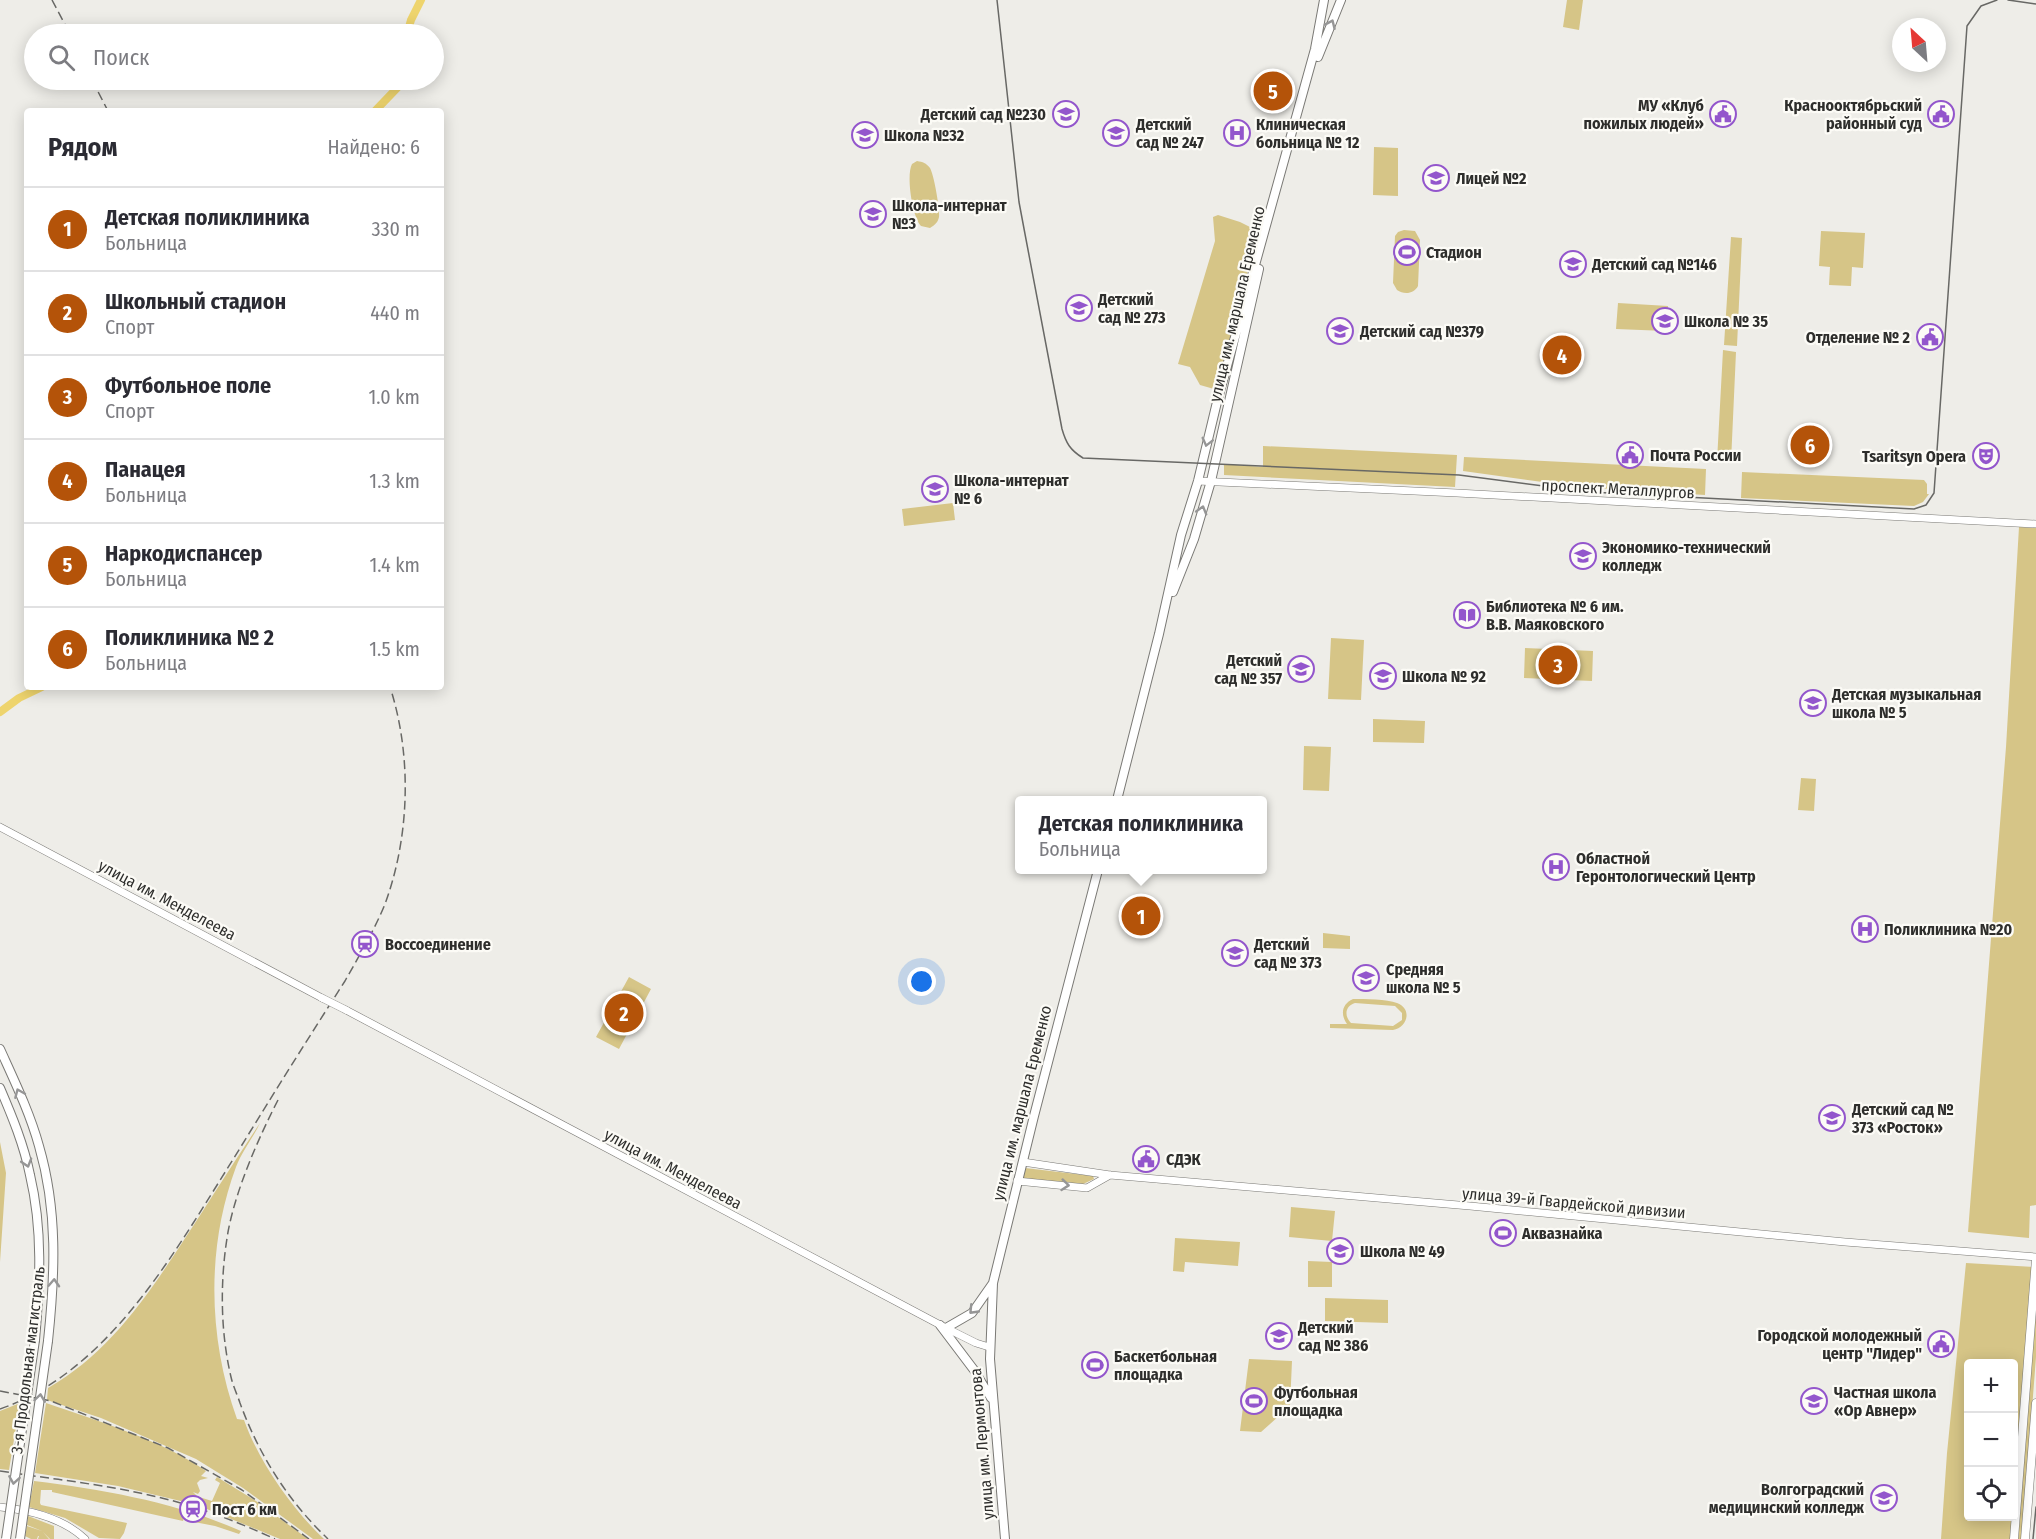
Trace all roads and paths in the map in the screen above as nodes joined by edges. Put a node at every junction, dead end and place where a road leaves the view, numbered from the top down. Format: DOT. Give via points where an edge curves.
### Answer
graph roads {
  1 [pos="1324,0"];
  2 [pos="1341,0"];
  3 [pos="1217,402"];
  4 [pos="1228,405"];
  5 [pos="1198,481"];
  6 [pos="1211,481"];
  7 [pos="2036,524"];
  8 [pos="1181,535"];
  9 [pos="1194,539"];
  10 [pos="1164,615"];
  11 [pos="1118,796"];
  12 [pos="0,827"];
  13 [pos="1097,874"];
  14 [pos="0,1048"];
  15 [pos="0,1088"];
  16 [pos="1023,1162"];
  17 [pos="1110,1174"];
  18 [pos="1017,1181"];
  19 [pos="2036,1258"];
  20 [pos="993,1283"];
  21 [pos="943,1326"];
  22 [pos="989,1347"];
  23 [pos="2036,1403"];
  24 [pos="995,1408"];
  25 [pos="0,1508"];
  26 [pos="83,1538"];
  27 [pos="6,1539"];
  28 [pos="20,1539"];
  29 [pos="1005,1539"];
  30 [pos="2014,1539"];
  31 [pos="2025,1539"];
  1 -- 3 [label="highway, улица им. маршала Еременко" via="1315,49"];
  4 -- 2 [label="highway, улица им. маршала Еременко, one-way" via="1271,220 1321,49"];
  3 -- 4 [label="highway"];
  3 -- 5 [label="highway, улица им. маршала Еременко, one-way"];
  4 -- 6 [label="highway, улица им. маршала Еременко"];
  5 -- 6 [label="main road, проспект Металлургов"];
  5 -- 8 [label="highway, улица им. маршала Еременко"];
  6 -- 7 [label="main road, проспект Металлургов"];
  9 -- 6 [label="highway, улица им. маршала Еременко, one-way"];
  8 -- 9 [label="highway"];
  8 -- 10 [label="highway, улица им. маршала Еременко"];
  9 -- 10 [label="highway, улица им. маршала Еременко"];
  10 -- 11 [label="highway, улица им. маршала Еременко"];
  12 -- 21 [label="main road, улица им. Менделеева, bridge"];
  13 -- 16 [label="highway, улица им. маршала Еременко"];
  28 -- 14 [label="highway, 3-я Продольная магистраль, one-way, bridge" via="48,1341 55,1251 49,1189 39,1145"];
  15 -- 27 [label="highway, 3-я Продольная магистраль, one-way, bridge" via="30,1173 40,1252 35,1340"];
  16 -- 17 [label="main road, улица 39-й Гвардейской дивизии"];
  16 -- 18 [label="highway, улица им. маршала Еременко"];
  18 -- 17 [label="main road, one-way" via="1087,1188"];
  17 -- 19 [label="main road, улица 39-й Гвардейской дивизии"];
  18 -- 20 [label="highway, улица им. маршала Еременко"];
  19 -- 30 [label="main road"];
  20 -- 21 [label="highway, one-way" via="972,1313"];
  20 -- 22 [label="highway, улица им. маршала Еременко"];
  21 -- 22 [label="main road, улица им. Менделеева"];
  21 -- 24 [label="highway" via="984,1384"];
  22 -- 24 [label="highway, улица им. Лермонтова"];
  23 -- 31 [label="main road"];
  24 -- 29 [label="highway, улица им. Лермонтова"];
  25 -- 26 [label="main road" via="37,1514 65,1525"];
}
